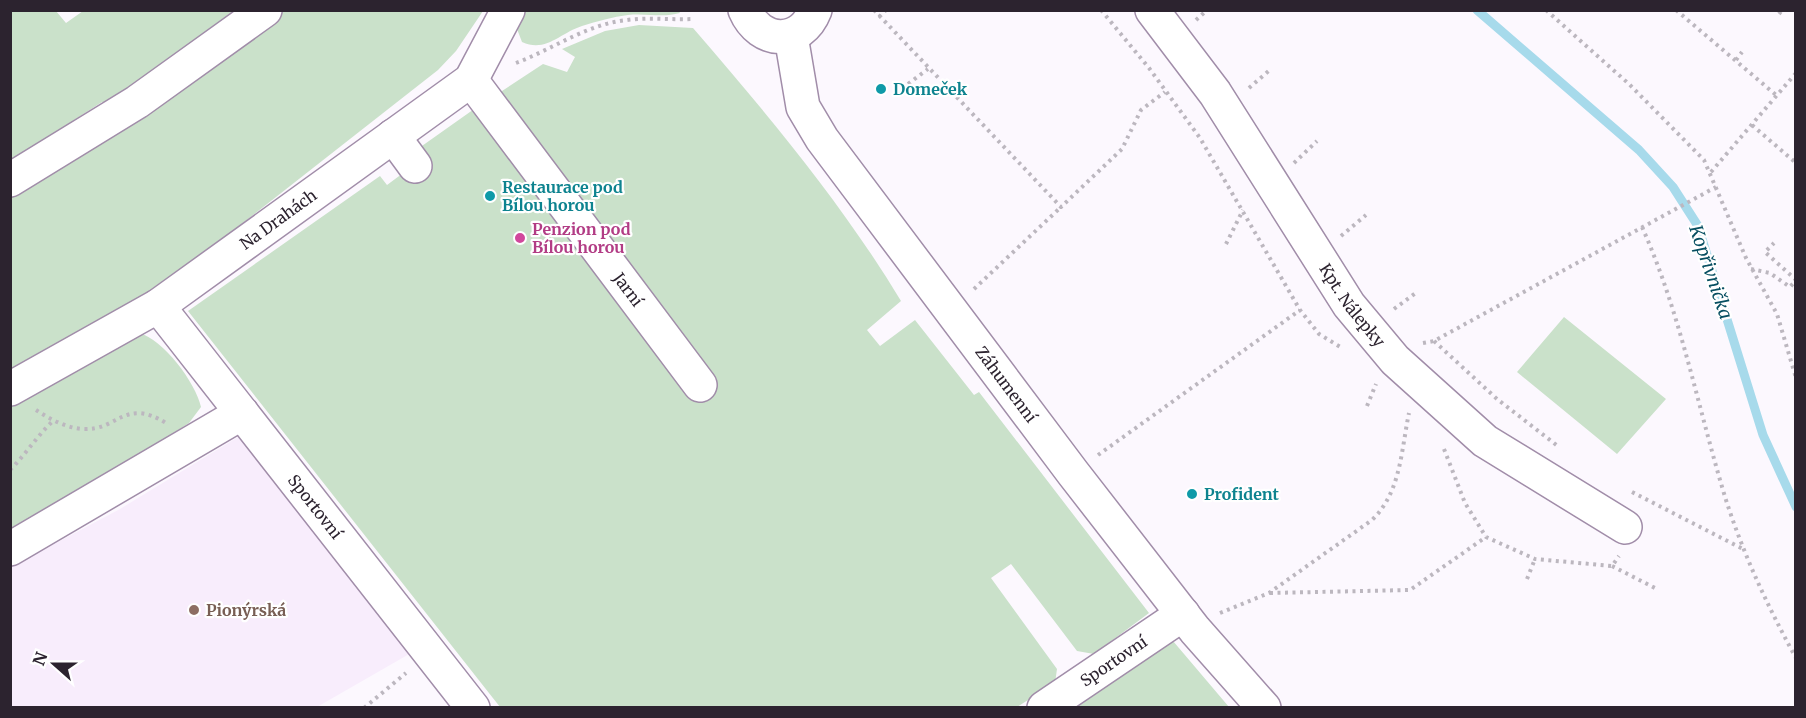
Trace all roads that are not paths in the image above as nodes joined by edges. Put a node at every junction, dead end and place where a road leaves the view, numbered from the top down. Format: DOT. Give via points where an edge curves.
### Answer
graph roads {
  1 [pos="265,10"];
  2 [pos="508,10"];
  3 [pos="745,10"];
  4 [pos="815,10"];
  5 [pos="1152,10"];
  6 [pos="791,36"];
  7 [pos="471,80"];
  8 [pos="393,136"];
  9 [pos="416,166"];
  10 [pos="10,180"];
  11 [pos="158,306"];
  12 [pos="700,385"];
  13 [pos="10,389"];
  14 [pos="242,413"];
  15 [pos="1632,529"];
  16 [pos="10,549"];
  17 [pos="1197,616"];
  18 [pos="473,708"];
  19 [pos="1044,708"];
  20 [pos="1264,708"];
  1 -- 10 [label="street" via="137,102"];
  2 -- 7 [label="street, Na Drahách"];
  3 -- 6 [label="street" via="757,29 768,35"];
  4 -- 6 [label="street" via="810,22"];
  5 -- 15 [label="street, Kpt. Nálepky" via="1215,93 1349,305 1395,360 1485,441"];
  6 -- 17 [label="street, Záhumenní" via="804,106 822,139 1073,473"];
  7 -- 8 [label="street, Na Drahách"];
  7 -- 12 [label="street, Jarní"];
  8 -- 9 [label="street"];
  8 -- 11 [label="street, Na Drahách"];
  11 -- 13 [label="street, Na Drahách"];
  11 -- 14 [label="street, Sportovní"];
  14 -- 16 [label="street"];
  14 -- 18 [label="street, Sportovní"];
  17 -- 19 [label="street, Sportovní"];
  17 -- 20 [label="street, Záhumenní"];
}
